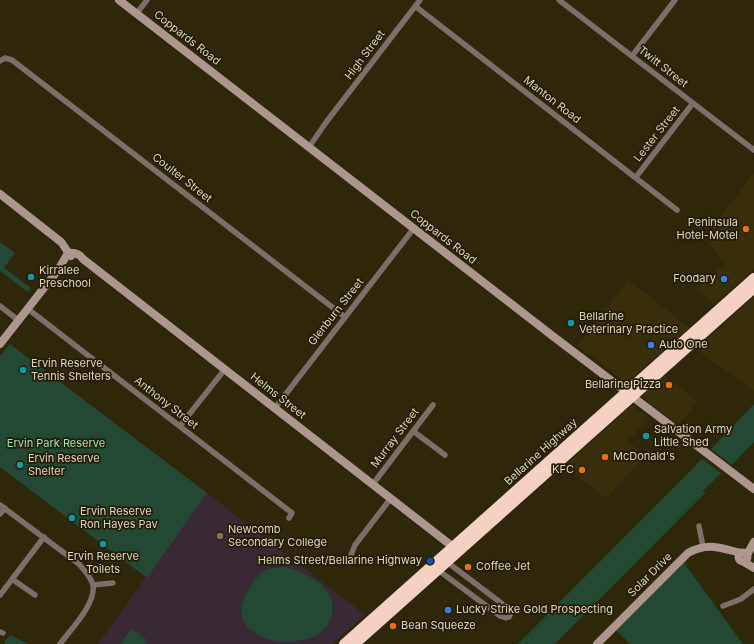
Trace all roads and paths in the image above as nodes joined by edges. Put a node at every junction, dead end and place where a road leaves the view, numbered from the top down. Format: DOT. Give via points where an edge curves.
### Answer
graph roads {
  1 [pos="119,0"];
  2 [pos="147,0"];
  3 [pos="420,0"];
  4 [pos="560,0"];
  5 [pos="675,0"];
  6 [pos="414,6"];
  7 [pos="137,13"];
  8 [pos="632,56"];
  9 [pos="3,59"];
  10 [pos="693,103"];
  11 [pos="308,146"];
  12 [pos="754,150"];
  13 [pos="636,177"];
  14 [pos="0,194"];
  15 [pos="677,210"];
  16 [pos="414,228"];
  17 [pos="70,254"];
  18 [pos="754,278"];
  19 [pos="754,288"];
  20 [pos="0,306"];
  21 [pos="28,309"];
  22 [pos="345,317"];
  23 [pos="18,320"];
  24 [pos="0,344"];
  25 [pos="225,369"];
  26 [pos="630,395"];
  27 [pos="433,405"];
  28 [pos="275,408"];
  29 [pos="180,426"];
  30 [pos="413,431"];
  31 [pos="445,455"];
  32 [pos="373,484"];
  33 [pos="754,489"];
  34 [pos="391,498"];
  35 [pos="2,506"];
  36 [pos="0,514"];
  37 [pos="292,514"];
  38 [pos="699,526"];
  39 [pos="44,537"];
  40 [pos="754,543"];
  41 [pos="703,547"];
  42 [pos="456,549"];
  43 [pos="352,555"];
  44 [pos="743,556"];
  45 [pos="447,562"];
  46 [pos="754,567"];
  47 [pos="438,570"];
  48 [pos="12,579"];
  49 [pos="114,583"];
  50 [pos="92,585"];
  51 [pos="754,589"];
  52 [pos="0,595"];
  53 [pos="35,595"];
  54 [pos="723,606"];
  55 [pos="60,644"];
  56 [pos="344,644"];
  57 [pos="356,644"];
  58 [pos="597,644"];
  1 -- 7 [label="street, Coppards Road"];
  2 -- 7 [label="street"];
  3 -- 6 [label="street, High Street"];
  4 -- 8 [label="street, Twitt Street"];
  5 -- 8 [label="street"];
  6 -- 11 [label="street, High Street" via="327,121 319,128"];
  6 -- 13 [label="street, Manton Road"];
  7 -- 11 [label="street, Coppards Road"];
  8 -- 10 [label="street, Twitt Street"];
  9 -- 22 [label="street, Coulter Street" via="12,60"];
  10 -- 12 [label="street, Twitt Street"];
  10 -- 13 [label="street, Lester Street"];
  11 -- 16 [label="street, Coppards Road"];
  13 -- 15 [label="street, Manton Road"];
  14 -- 17 [label="street" via="61,242"];
  16 -- 22 [label="street, Glenburn Street"];
  16 -- 26 [label="street, Coppards Road"];
  17 -- 21 [label="street"];
  17 -- 25 [label="street, Helms Street" via="83,259"];
  18 -- 26 [label="highway, Bellarine Highway"];
  19 -- 26 [label="highway, Bellarine Highway"];
  20 -- 23 [label="street"];
  21 -- 23 [label="street"];
  21 -- 29 [label="street, Anthony Street"];
  22 -- 28 [label="street, Glenburn Street"];
  23 -- 24 [label="street"];
  25 -- 28 [label="street, Helms Street"];
  25 -- 29 [label="street"];
  26 -- 33 [label="street, Coppards Road"];
  26 -- 42 [label="highway, Bellarine Highway"];
  27 -- 30 [label="street, Murray Street"];
  28 -- 32 [label="street, Helms Street"];
  29 -- 37 [label="street, Anthony Street"];
  30 -- 31 [label="street"];
  30 -- 32 [label="street, Murray Street"];
  32 -- 34 [label="street, Helms Street"];
  34 -- 42 [label="street, Helms Street"];
  34 -- 43 [label="street" via="356,544"];
  35 -- 36 [label="street"];
  35 -- 39 [label="street"];
  38 -- 41 [label="street"];
  39 -- 48 [label="street"];
  39 -- 50 [label="street" via="80,564"];
  40 -- 44 [label="street"];
  41 -- 44 [label="street, Solar Drive" via="715,546"];
  41 -- 58 [label="street, Solar Drive" via="683,557"];
  42 -- 45 [label="highway, Bellarine Highway"];
  42 -- 56 [label="highway, Bellarine Highway"];
  44 -- 46 [label="street"];
  45 -- 47 [label="highway, Bellarine Highway"];
  45 -- 47 [label="street" via="509,609 509,617 500,616"];
  47 -- 57 [label="highway, Bellarine Highway"];
  48 -- 52 [label="street"];
  48 -- 53 [label="street"];
  49 -- 50 [label="street"];
  50 -- 55 [label="street" via="92,596 88,606"];
  51 -- 54 [label="street" via="742,599"];
}
